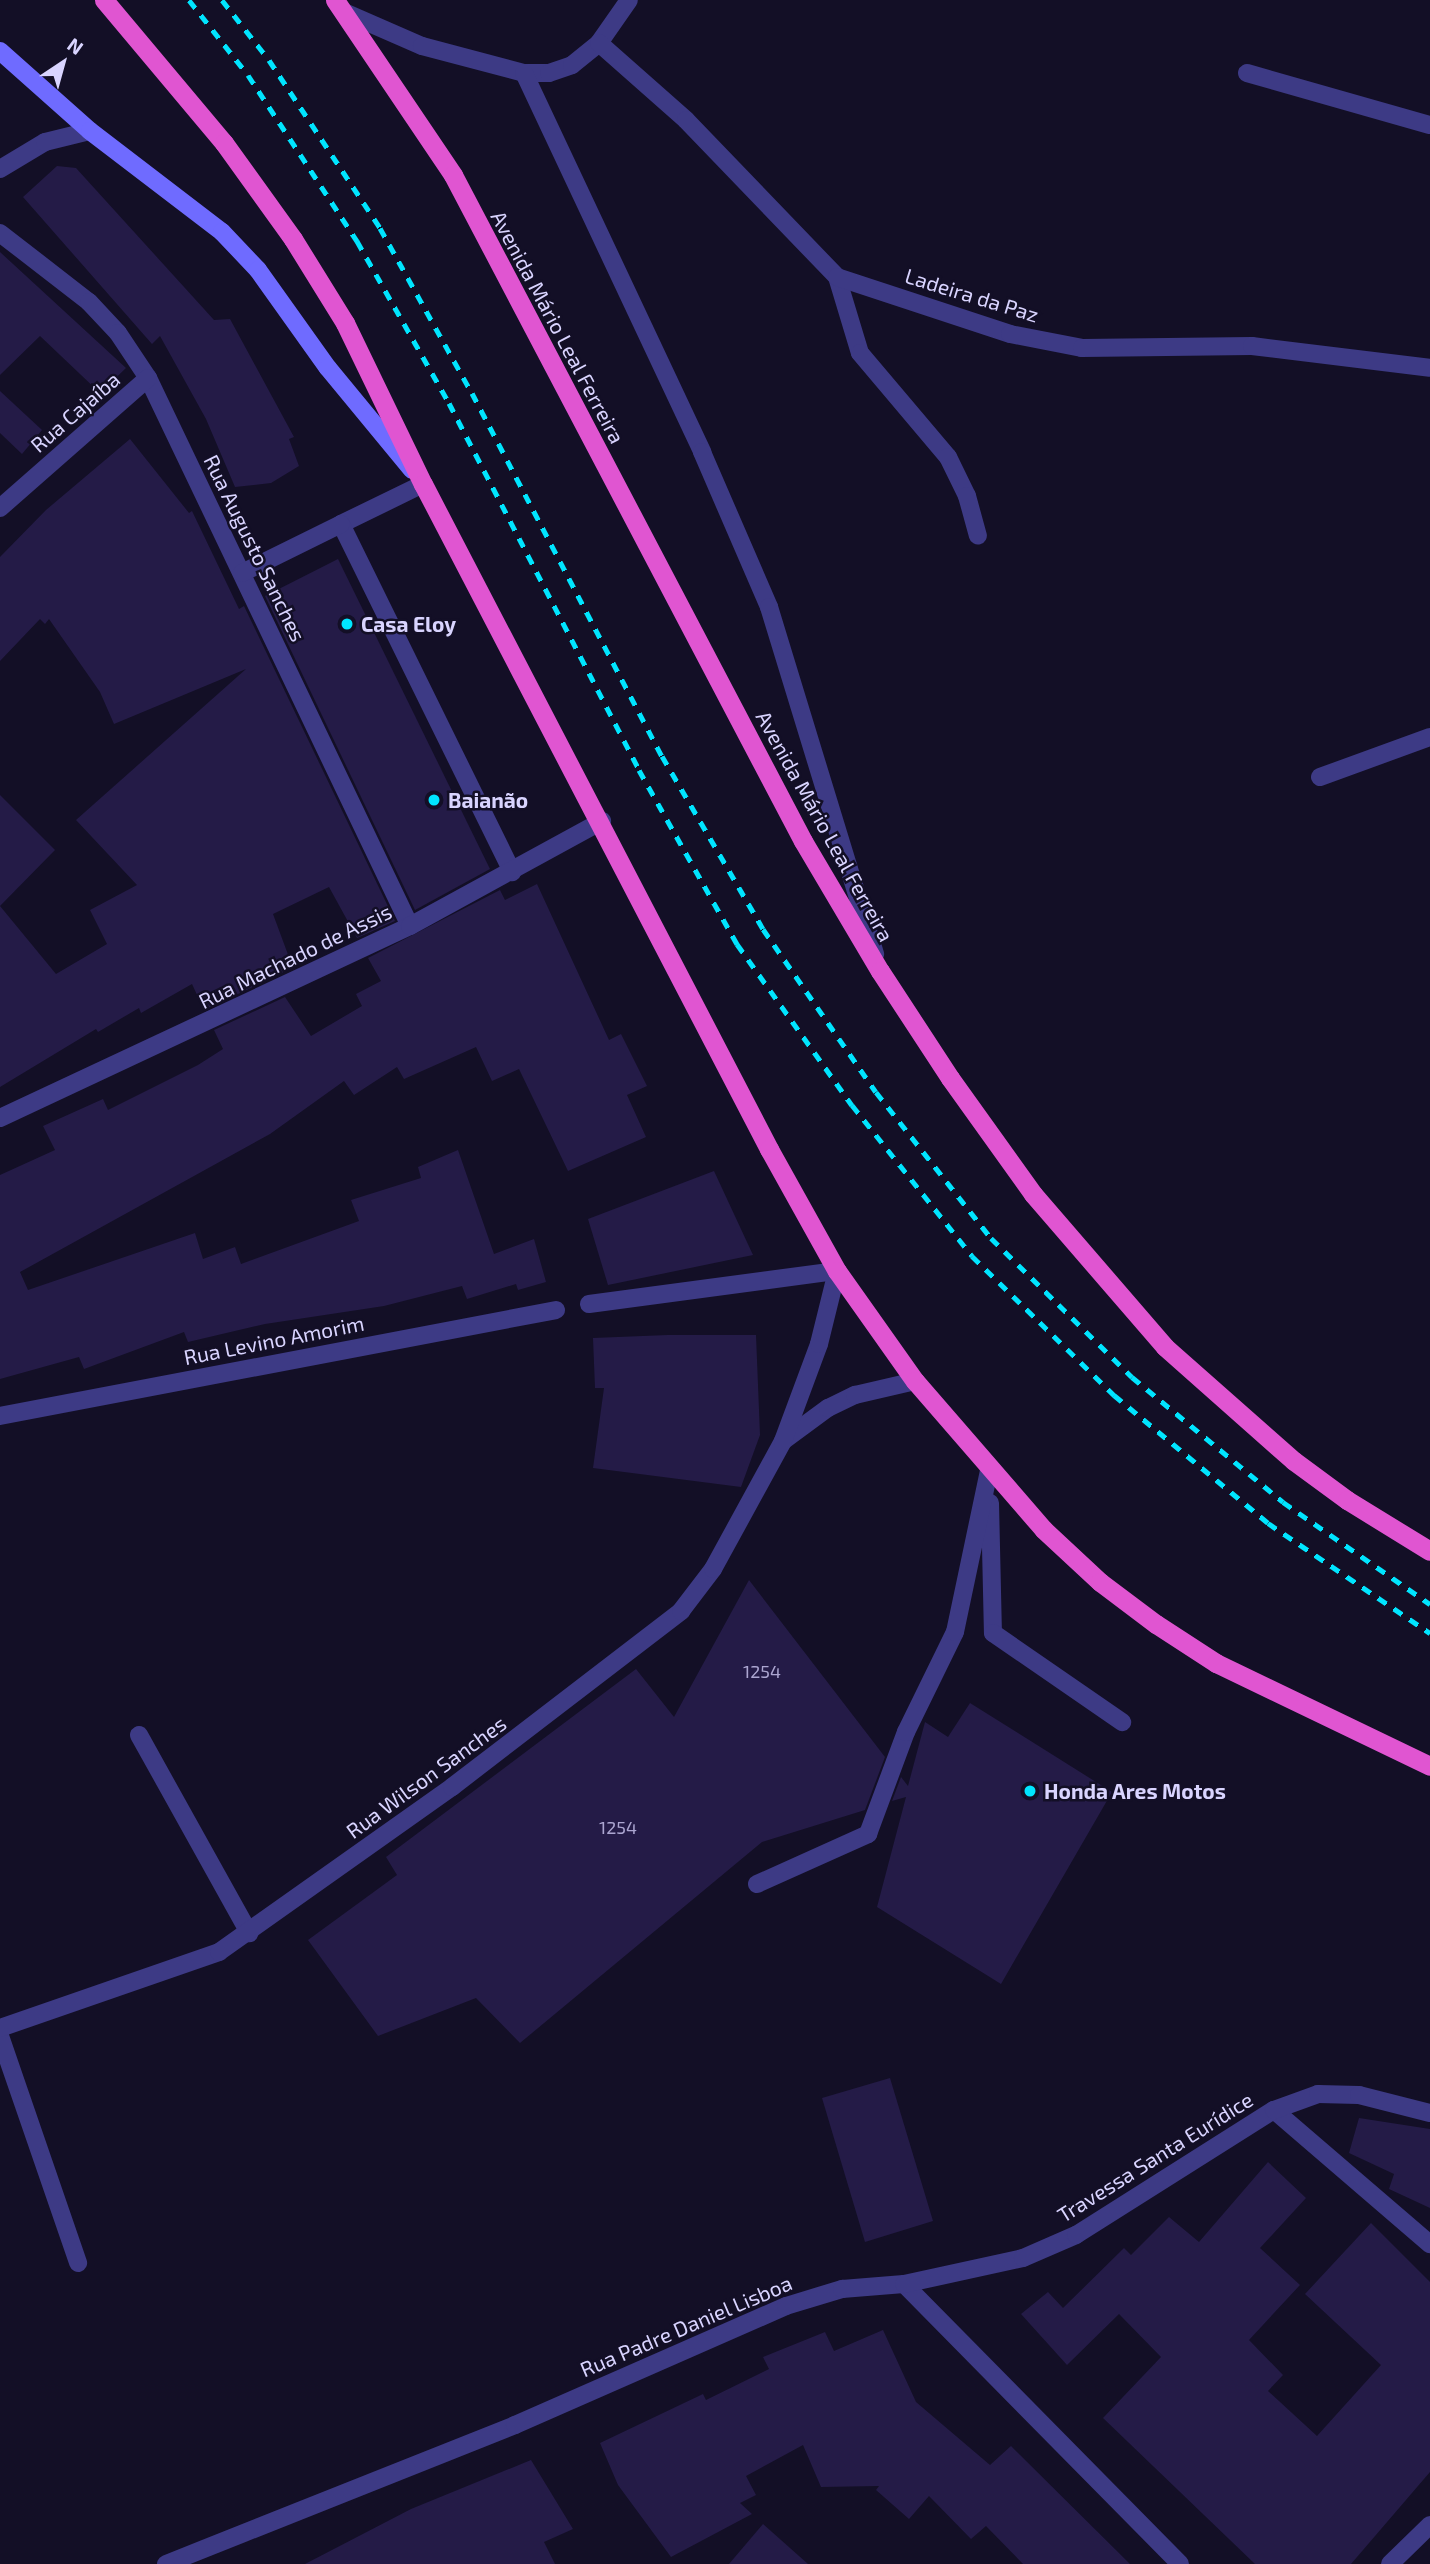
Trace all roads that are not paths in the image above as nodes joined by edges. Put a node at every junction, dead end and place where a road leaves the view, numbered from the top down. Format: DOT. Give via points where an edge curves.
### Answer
graph roads {
  1 [pos="104,0"];
  2 [pos="629,0"];
  3 [pos="339,6"];
  4 [pos="599,43"];
  5 [pos="0,51"];
  6 [pos="524,73"];
  7 [pos="1247,73"];
  8 [pos="1430,125"];
  9 [pos="90,131"];
  10 [pos="0,169"];
  11 [pos="0,233"];
  12 [pos="837,277"];
  13 [pos="1430,368"];
  14 [pos="148,378"];
  15 [pos="423,484"];
  16 [pos="0,508"];
  17 [pos="341,524"];
  18 [pos="978,536"];
  19 [pos="242,573"];
  20 [pos="1430,737"];
  21 [pos="1320,777"];
  22 [pos="602,821"];
  23 [pos="512,872"];
  24 [pos="410,926"];
  25 [pos="880,971"];
  26 [pos="0,1118"];
  27 [pos="837,1271"];
  28 [pos="589,1304"];
  29 [pos="556,1310"];
  30 [pos="915,1381"];
  31 [pos="0,1416"];
  32 [pos="783,1441"];
  33 [pos="989,1471"];
  34 [pos="1430,1551"];
  35 [pos="1122,1722"];
  36 [pos="139,1735"];
  37 [pos="1430,1766"];
  38 [pos="757,1884"];
  39 [pos="248,1933"];
  40 [pos="0,2028"];
  41 [pos="0,2036"];
  42 [pos="1274,2110"];
  43 [pos="1430,2113"];
  44 [pos="1430,2244"];
  45 [pos="78,2263"];
  46 [pos="904,2284"];
  47 [pos="1430,2525"];
  48 [pos="166,2564"];
  49 [pos="1180,2564"];
  50 [pos="1390,2564"];
  1 -- 15 [label="highway" via="223,143 293,239 345,323"];
  2 -- 4 [label="street"];
  3 -- 6 [label="street" via="422,46"];
  3 -- 25 [label="highway, Avenida Mário Leal Ferreira" via="453,175 803,841"];
  4 -- 6 [label="street" via="572,65 549,73"];
  4 -- 12 [label="street, Ladeira da Paz" via="695,129"];
  5 -- 9 [label="main road"];
  6 -- 25 [label="street" via="702,452 769,607"];
  7 -- 8 [label="street"];
  9 -- 10 [label="street" via="45,142"];
  9 -- 15 [label="main road" via="180,197 258,270 328,368"];
  11 -- 14 [label="street, Rua Augusto Sanches" via="89,302 118,333"];
  12 -- 13 [label="street, Ladeira da Paz" via="1010,334 1082,348 1252,346"];
  12 -- 18 [label="street" via="860,353 948,457 967,496"];
  14 -- 16 [label="street, Rua Cajaíba"];
  14 -- 19 [label="street, Rua Augusto Sanches"];
  15 -- 17 [label="street"];
  15 -- 22 [label="highway"];
  17 -- 19 [label="street"];
  17 -- 23 [label="street"];
  19 -- 24 [label="street, Rua Augusto Sanches"];
  20 -- 21 [label="street"];
  22 -- 23 [label="street, Rua Machado de Assis"];
  22 -- 27 [label="highway" via="720,1057"];
  23 -- 24 [label="street, Rua Machado de Assis"];
  24 -- 26 [label="street, Rua Machado de Assis"];
  25 -- 34 [label="highway, Avenida Mário Leal Ferreira" via="1033,1194 1165,1347 1294,1461"];
  27 -- 28 [label="street"];
  27 -- 30 [label="highway"];
  27 -- 32 [label="street, Rua Wilson Sanches" via="819,1344"];
  29 -- 31 [label="street, Rua Levino Amorim"];
  30 -- 32 [label="street, Rua Wilson Sanches" via="855,1395 828,1408"];
  30 -- 33 [label="highway"];
  32 -- 39 [label="street, Rua Wilson Sanches" via="713,1569 681,1611 452,1787"];
  33 -- 35 [label="street" via="993,1633"];
  33 -- 37 [label="highway" via="1100,1581 1156,1624 1216,1663"];
  33 -- 38 [label="street" via="955,1632 906,1732 868,1834"];
  36 -- 39 [label="street"];
  39 -- 40 [label="street, Rua Wilson Sanches" via="219,1952"];
  41 -- 45 [label="street"];
  42 -- 43 [label="street, Travessa Santa Eurídice" via="1318,2094 1359,2095"];
  42 -- 44 [label="street"];
  42 -- 46 [label="street, Travessa Santa Eurídice" via="1076,2235 1023,2258"];
  46 -- 48 [label="street, Rua Padre Daniel Lisboa" via="842,2289 786,2305 515,2425"];
  46 -- 49 [label="street"];
  47 -- 50 [label="street"];
}
